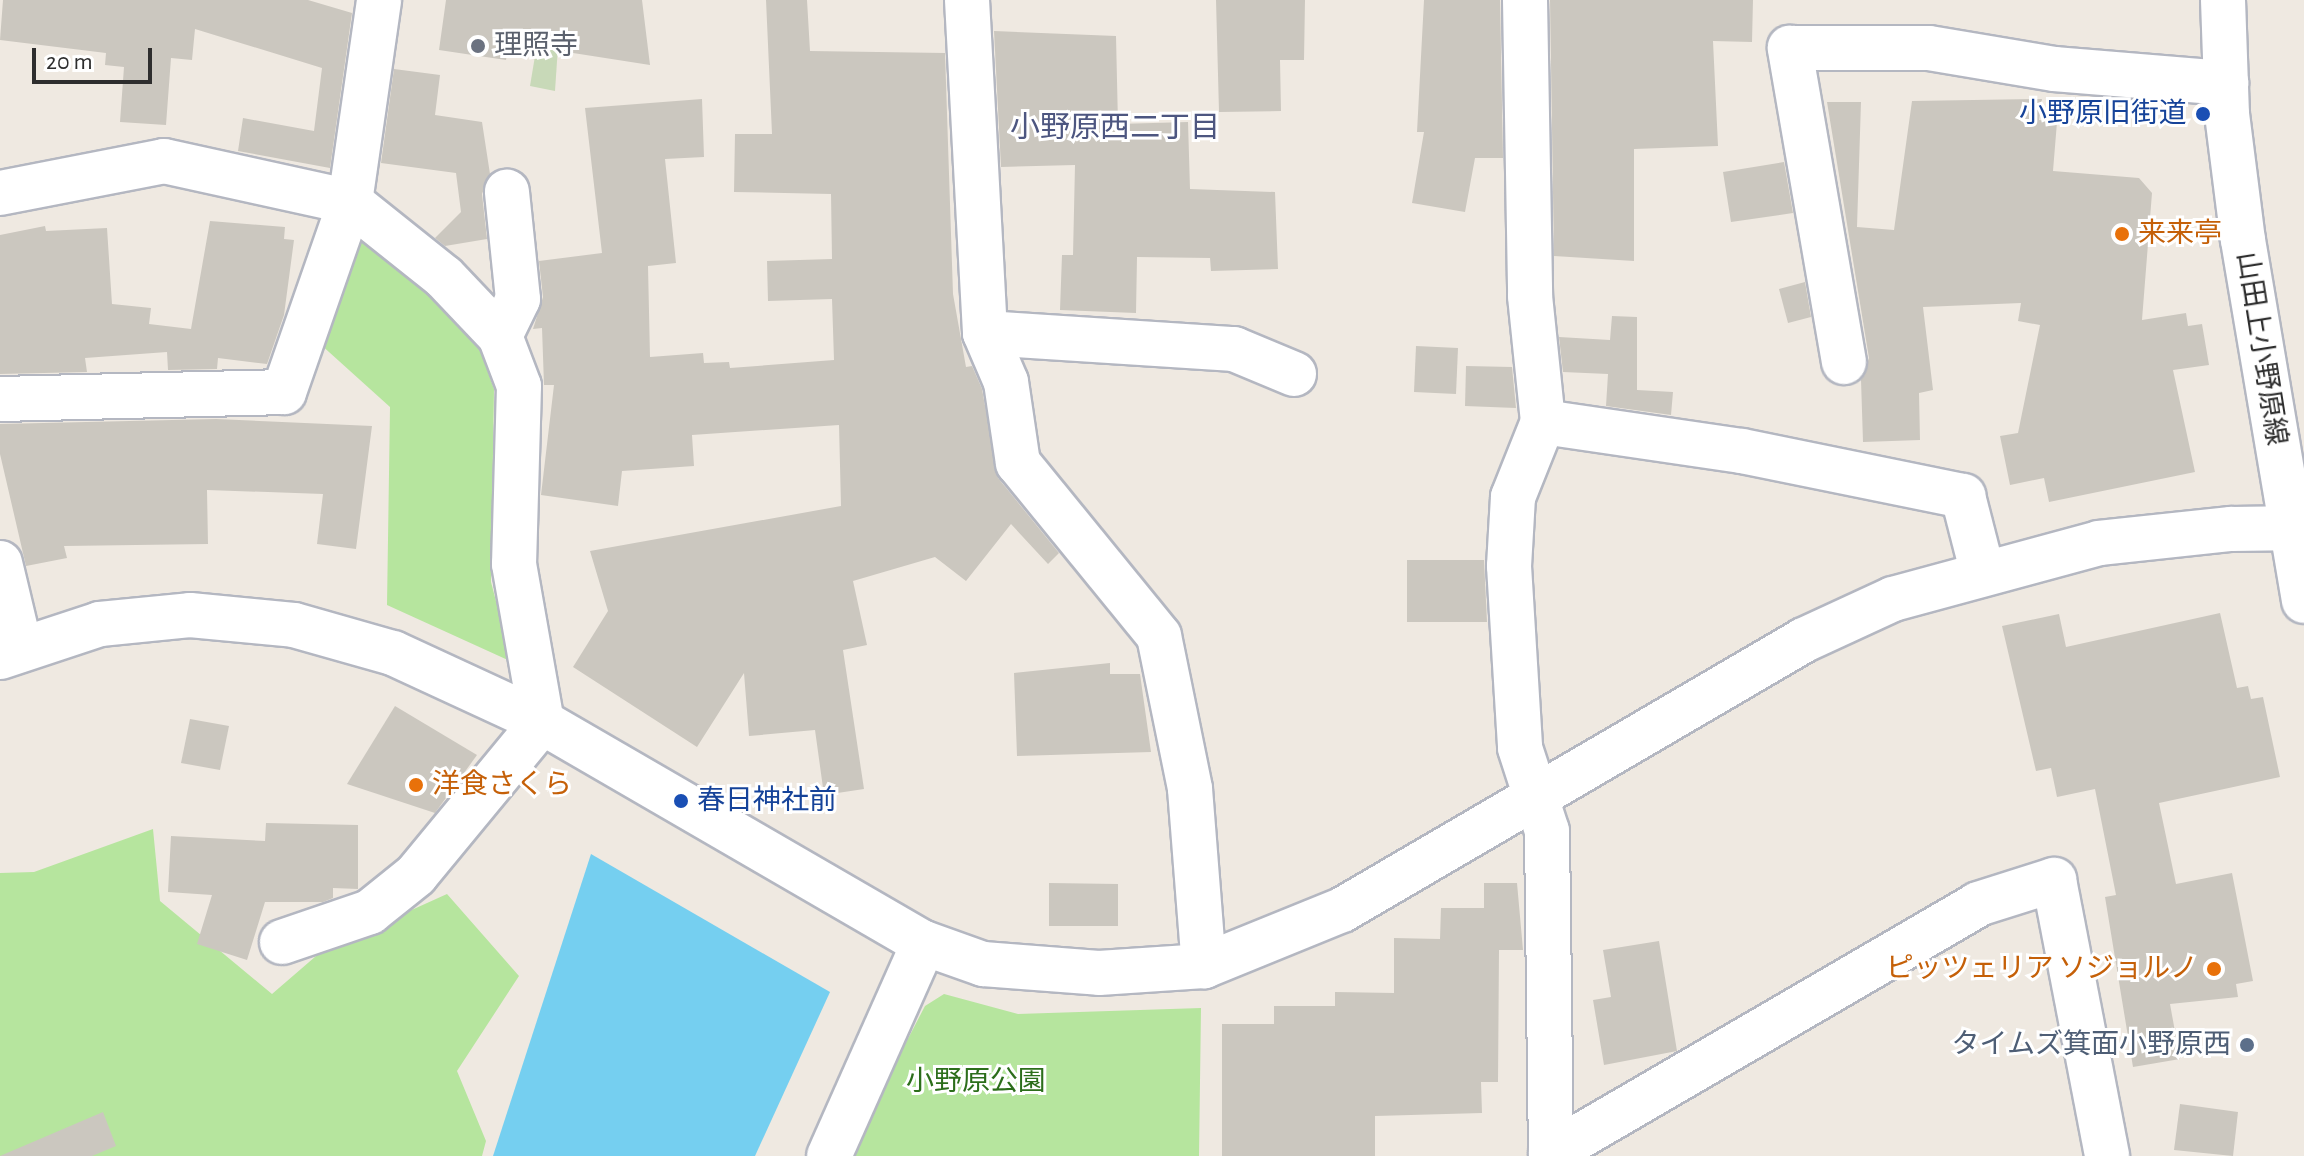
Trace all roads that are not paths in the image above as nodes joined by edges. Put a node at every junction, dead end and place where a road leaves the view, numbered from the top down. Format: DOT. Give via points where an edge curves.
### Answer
graph roads {
  1 [pos="379,0"];
  2 [pos="967,0"];
  3 [pos="1525,0"];
  4 [pos="2223,0"];
  5 [pos="2226,83"];
  6 [pos="507,192"];
  7 [pos="0,193"];
  8 [pos="350,202"];
  9 [pos="985,333"];
  10 [pos="500,336"];
  11 [pos="1844,362"];
  12 [pos="1294,374"];
  13 [pos="0,399"];
  14 [pos="1543,422"];
  15 [pos="2297,527"];
  16 [pos="0,563"];
  17 [pos="1982,570"];
  18 [pos="2304,601"];
  19 [pos="10,652"];
  20 [pos="542,722"];
  21 [pos="1534,797"];
  22 [pos="282,942"];
  23 [pos="924,943"];
  24 [pos="1204,966"];
  25 [pos="1551,1155"];
  26 [pos="829,1156"];
  27 [pos="2107,1156"];
  1 -- 8 [label="street"];
  2 -- 9 [label="street"];
  3 -- 14 [label="street" via="1530,296"];
  4 -- 5 [label="street, 山田上小野原線"];
  5 -- 11 [label="street" via="2054,69 1929,48 1790,48"];
  5 -- 15 [label="street, 山田上小野原線" via="2243,240"];
  6 -- 10 [label="street" via="518,299"];
  7 -- 8 [label="street" via="164,161"];
  8 -- 10 [label="street" via="444,277"];
  8 -- 13 [label="street" via="284,392"];
  9 -- 12 [label="street" via="1234,349"];
  9 -- 24 [label="street" via="1006,382 1018,463 1159,636 1190,789"];
  10 -- 20 [label="street" via="519,386 514,564"];
  14 -- 17 [label="street" via="1742,451 1963,496"];
  14 -- 21 [label="street" via="1513,497 1509,566 1520,748"];
  15 -- 17 [label="street" via="2099,543"];
  15 -- 18 [label="street, 山田上小野原線"];
  16 -- 19 [label="street"];
  17 -- 21 [label="street" via="1893,599 1804,640"];
  19 -- 20 [label="street" via="100,624 190,615 294,625 393,653"];
  20 -- 22 [label="street" via="416,875 370,912"];
  20 -- 23 [label="street"];
  21 -- 24 [label="street" via="1342,910"];
  21 -- 25 [label="street" via="1547,831"];
  23 -- 24 [label="street" via="983,964 1099,973"];
  23 -- 26 [label="street"];
  25 -- 27 [label="street" via="1978,904 2054,880"];
}
